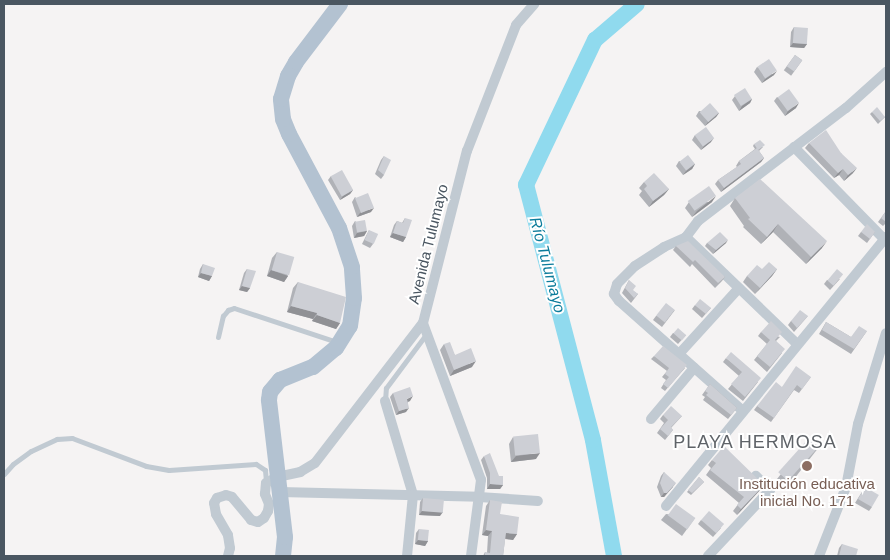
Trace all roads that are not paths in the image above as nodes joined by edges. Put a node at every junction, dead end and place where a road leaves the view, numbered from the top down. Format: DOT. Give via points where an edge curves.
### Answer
graph roads {
  1 [pos="340,4"];
  2 [pos="534,4"];
  3 [pos="886,72"];
  4 [pos="794,146"];
  5 [pos="686,237"];
  6 [pos="885,238"];
  7 [pos="739,288"];
  8 [pos="425,328"];
  9 [pos="886,333"];
  10 [pos="218,337"];
  11 [pos="340,343"];
  12 [pos="797,344"];
  13 [pos="679,354"];
  14 [pos="694,368"];
  15 [pos="386,402"];
  16 [pos="743,411"];
  17 [pos="651,419"];
  18 [pos="751,472"];
  19 [pos="4,474"];
  20 [pos="274,484"];
  21 [pos="413,495"];
  22 [pos="479,497"];
  23 [pos="538,501"];
  24 [pos="666,506"];
  25 [pos="228,556"];
  26 [pos="283,556"];
  27 [pos="407,556"];
  28 [pos="471,556"];
  29 [pos="708,556"];
  30 [pos="819,556"];
  1 -- 11 [label="main road" via="288,76 281,109 286,126 339,228 347,250 354,283 354,305 350,326"];
  2 -- 8 [label="street, Avenida Tulumayo" via="516,25 467,151"];
  3 -- 4 [label="street" via="846,108"];
  4 -- 5 [label="street" via="698,221"];
  4 -- 6 [label="street"];
  5 -- 7 [label="street"];
  5 -- 13 [label="street" via="635,266 614,289 619,301"];
  6 -- 12 [label="street"];
  7 -- 12 [label="street"];
  7 -- 13 [label="street"];
  8 -- 15 [label="lane" via="386,388"];
  8 -- 20 [label="street" via="315,463"];
  8 -- 22 [label="street" via="481,480"];
  9 -- 30 [label="street" via="858,424 846,487"];
  10 -- 11 [label="lane" via="223,316 234,308"];
  11 -- 20 [label="main road" via="313,367 273,386 269,400"];
  12 -- 16 [label="street"];
  13 -- 14 [label="street"];
  14 -- 16 [label="street"];
  14 -- 17 [label="street"];
  15 -- 21 [label="street"];
  16 -- 24 [label="street" via="722,444"];
  18 -- 29 [label="street" via="770,490"];
  19 -- 20 [label="lane" via="31,451 57,440 72,438 146,466 169,470 256,464 265,470"];
  20 -- 21 [label="street"];
  20 -- 25 [label="street" via="265,494 268,512 258,522 246,516 232,497 217,498 214,503 216,514 228,535"];
  20 -- 26 [label="main road" via="285,537"];
  21 -- 22 [label="street"];
  21 -- 27 [label="street"];
  22 -- 23 [label="street"];
  22 -- 28 [label="street"];
}
